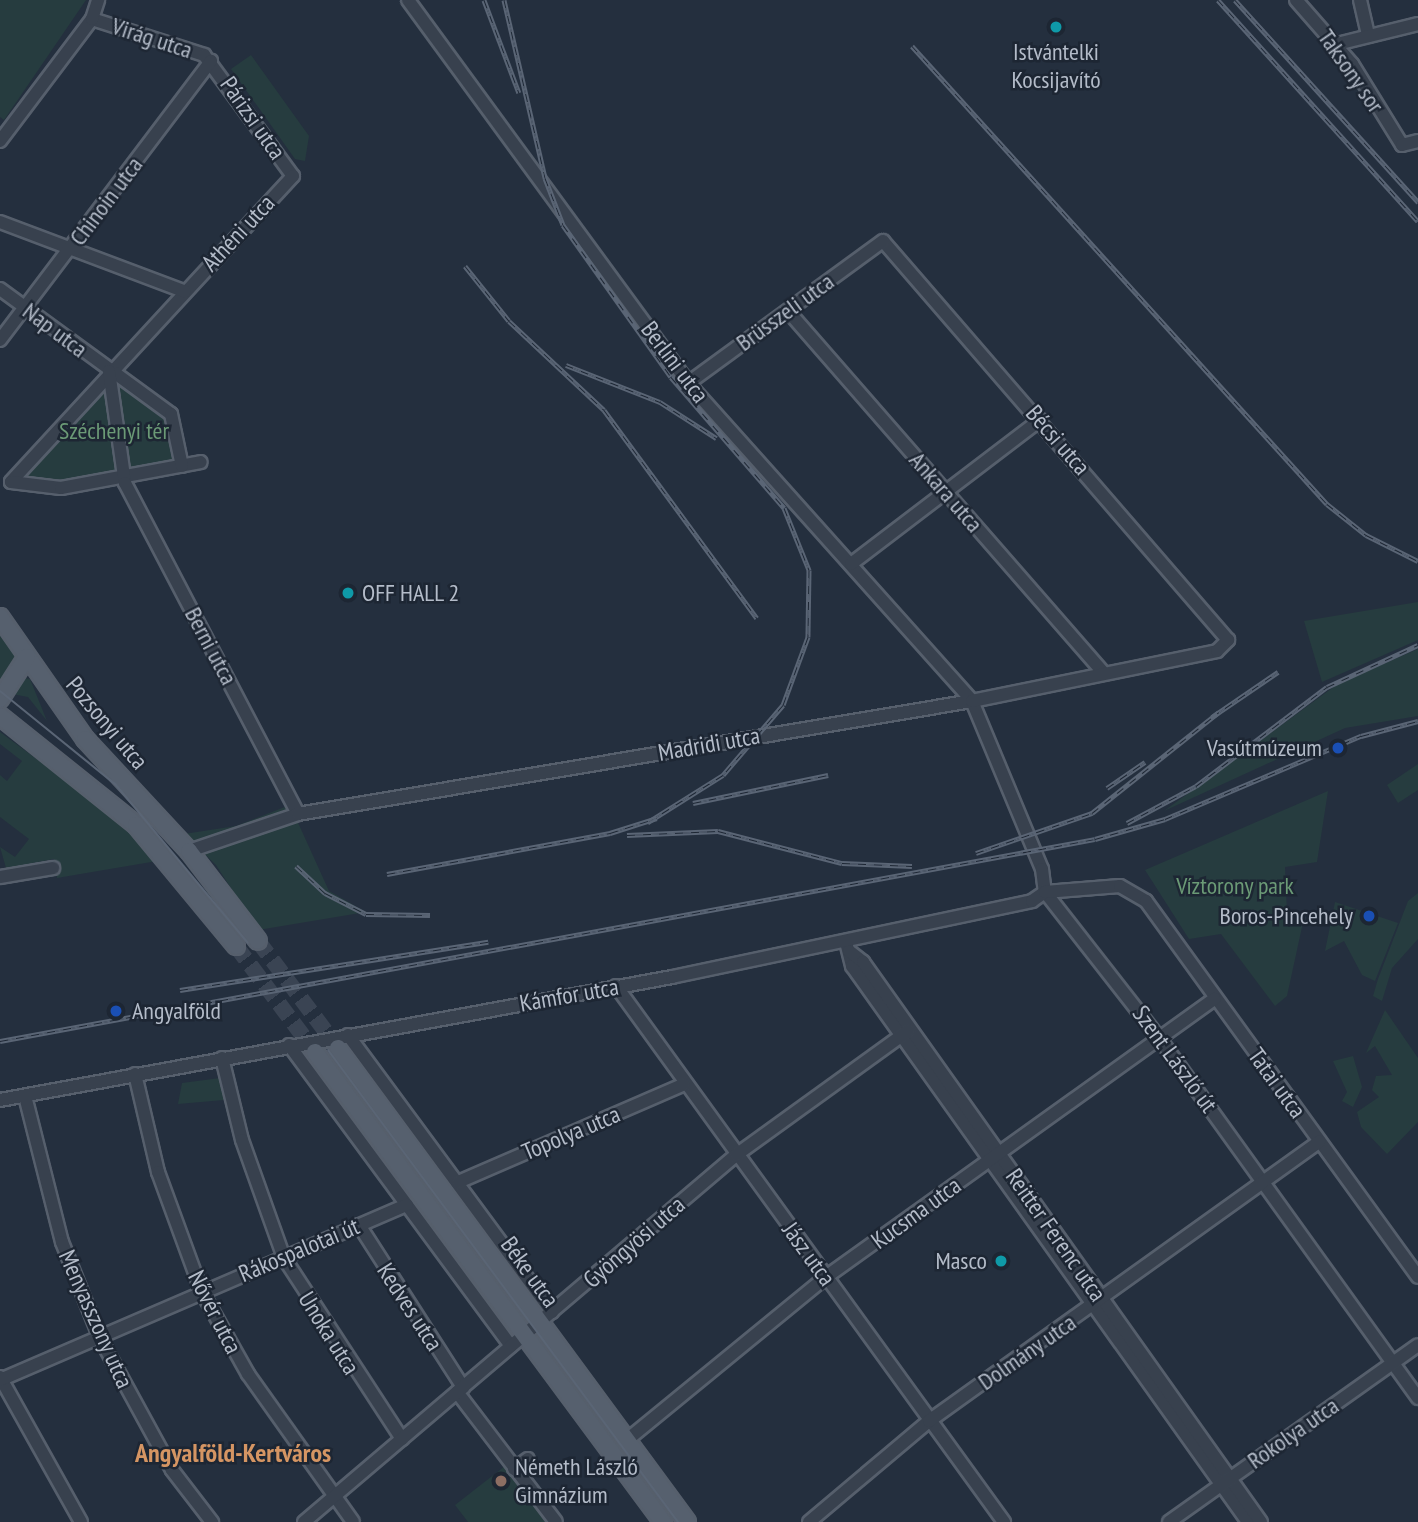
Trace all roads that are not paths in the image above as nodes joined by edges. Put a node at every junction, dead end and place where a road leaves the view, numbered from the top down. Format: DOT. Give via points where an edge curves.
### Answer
graph roads {
  1 [pos="98,0"];
  2 [pos="408,0"];
  3 [pos="1296,0"];
  4 [pos="1360,0"];
  5 [pos="92,19"];
  6 [pos="1418,24"];
  7 [pos="1368,36"];
  8 [pos="1337,44"];
  9 [pos="211,61"];
  10 [pos="0,141"];
  11 [pos="1418,141"];
  12 [pos="293,176"];
  13 [pos="0,222"];
  14 [pos="883,242"];
  15 [pos="71,248"];
  16 [pos="0,289"];
  17 [pos="184,291"];
  18 [pos="25,307"];
  19 [pos="788,311"];
  20 [pos="0,340"];
  21 [pos="109,371"];
  22 [pos="688,383"];
  23 [pos="1040,420"];
  24 [pos="201,462"];
  25 [pos="182,466"];
  26 [pos="5,480"];
  27 [pos="124,480"];
  28 [pos="946,492"];
  29 [pos="851,565"];
  30 [pos="0,617"];
  31 [pos="1228,640"];
  32 [pos="27,657"];
  33 [pos="1104,673"];
  34 [pos="0,699"];
  35 [pos="972,701"];
  36 [pos="0,716"];
  37 [pos="298,814"];
  38 [pos="188,851"];
  39 [pos="0,863"];
  40 [pos="53,868"];
  41 [pos="2,877"];
  42 [pos="1134,891"];
  43 [pos="1045,892"];
  44 [pos="258,941"];
  45 [pos="236,946"];
  46 [pos="848,946"];
  47 [pos="616,986"];
  48 [pos="1215,999"];
  49 [pos="905,1033"];
  50 [pos="348,1035"];
  51 [pos="1160,1039"];
  52 [pos="289,1045"];
  53 [pos="338,1048"];
  54 [pos="315,1052"];
  55 [pos="222,1058"];
  56 [pos="135,1074"];
  57 [pos="684,1084"];
  58 [pos="25,1096"];
  59 [pos="0,1100"];
  60 [pos="1319,1142"];
  61 [pos="736,1155"];
  62 [pos="994,1157"];
  63 [pos="458,1182"];
  64 [pos="1265,1183"];
  65 [pos="407,1205"];
  66 [pos="359,1225"];
  67 [pos="284,1258"];
  68 [pos="1418,1277"];
  69 [pos="826,1278"];
  70 [pos="202,1292"];
  71 [pos="1097,1303"];
  72 [pos="552,1312"];
  73 [pos="539,1323"];
  74 [pos="100,1338"];
  75 [pos="517,1341"];
  76 [pos="1418,1345"];
  77 [pos="1393,1363"];
  78 [pos="0,1379"];
  79 [pos="460,1389"];
  80 [pos="1418,1398"];
  81 [pos="929,1421"];
  82 [pos="402,1439"];
  83 [pos="627,1440"];
  84 [pos="528,1459"];
  85 [pos="514,1469"];
  86 [pos="1225,1481"];
  87 [pos="334,1497"];
  88 [pos="81,1522"];
  89 [pos="212,1522"];
  90 [pos="304,1522"];
  91 [pos="353,1522"];
  92 [pos="556,1522"];
  93 [pos="663,1522"];
  94 [pos="687,1522"];
  95 [pos="809,1522"];
  96 [pos="1004,1522"];
  97 [pos="1169,1522"];
  98 [pos="1248,1522"];
  99 [pos="1261,1522"];
  1 -- 5 [label="street"];
  2 -- 22 [label="street, Berlini utca"];
  3 -- 8 [label="street, Taksony sor"];
  4 -- 7 [label="street"];
  5 -- 9 [label="street, Virág utca"];
  5 -- 10 [label="street"];
  6 -- 7 [label="street"];
  7 -- 8 [label="street"];
  8 -- 11 [label="street, Taksony sor" via="1402,145"];
  9 -- 12 [label="street, Párizsi utca"];
  9 -- 15 [label="street, Chinoin utca"];
  12 -- 17 [label="street, Athéni utca"];
  13 -- 15 [label="street"];
  14 -- 19 [label="street, Brüsszeli utca"];
  14 -- 23 [label="street, Bécsi utca"];
  15 -- 17 [label="street"];
  15 -- 18 [label="street, Chinoin utca"];
  16 -- 18 [label="street, Nap utca"];
  17 -- 21 [label="street"];
  18 -- 20 [label="street, Chinoin utca"];
  18 -- 21 [label="street, Nap utca"];
  19 -- 22 [label="street, Brüsszeli utca"];
  19 -- 28 [label="street, Ankara utca"];
  21 -- 25 [label="street" via="171,414"];
  21 -- 26 [label="street"];
  21 -- 27 [label="street"];
  22 -- 29 [label="street, Berlini utca"];
  23 -- 28 [label="street"];
  23 -- 31 [label="street, Bécsi utca"];
  24 -- 25 [label="street"];
  25 -- 27 [label="street"];
  26 -- 27 [label="street" via="61,488"];
  27 -- 37 [label="street, Berni utca"];
  28 -- 29 [label="street"];
  28 -- 33 [label="street, Ankara utca"];
  29 -- 35 [label="street, Berlini utca"];
  30 -- 32 [label="main road, Pozsonyi utca"];
  31 -- 33 [label="street, Madridi utca" via="1217,651"];
  32 -- 34 [label="main road"];
  32 -- 38 [label="main road, Pozsonyi utca" via="85,739"];
  33 -- 35 [label="street, Madridi utca"];
  35 -- 37 [label="street, Madridi utca"];
  35 -- 43 [label="street" via="1042,869"];
  36 -- 45 [label="main road, Pozsonyi utca" via="92,786 157,847"];
  37 -- 38 [label="street, Madridi utca"];
  38 -- 44 [label="main road"];
  39 -- 41 [label="street"];
  40 -- 41 [label="street"];
  42 -- 43 [label="street, Kámfor utca"];
  42 -- 48 [label="street, Tatai utca"];
  43 -- 46 [label="street, Kámfor utca" via="1032,901"];
  43 -- 51 [label="street, Szent László út" via="1060,903"];
  46 -- 47 [label="street, Kámfor utca"];
  46 -- 49 [label="street, Reitter Ferenc utca"];
  47 -- 50 [label="street, Kámfor utca"];
  47 -- 57 [label="street, Jász utca"];
  48 -- 51 [label="street, Kucsma utca"];
  48 -- 60 [label="street, Tatai utca"];
  49 -- 61 [label="street, Gyöngyösi utca"];
  49 -- 62 [label="street, Reitter Ferenc utca"];
  50 -- 52 [label="street, Kámfor utca"];
  50 -- 63 [label="street, Béke utca"];
  51 -- 62 [label="street, Kucsma utca"];
  51 -- 64 [label="street, Szent László út"];
  52 -- 55 [label="street, Kámfor utca"];
  52 -- 65 [label="street, Béke utca"];
  53 -- 73 [label="main road, Béke utca"];
  54 -- 75 [label="main road, Béke utca"];
  55 -- 56 [label="street, Kámfor utca"];
  55 -- 67 [label="street, Unoka utca" via="260,1198"];
  56 -- 58 [label="street, Kámfor utca"];
  56 -- 70 [label="street, Nővér utca" via="158,1172"];
  57 -- 61 [label="street, Jász utca"];
  57 -- 63 [label="street, Topolya utca"];
  58 -- 59 [label="street, Kámfor utca"];
  58 -- 74 [label="street, Menyasszony utca" via="62,1242"];
  60 -- 64 [label="street, Dolmány utca"];
  60 -- 68 [label="street, Tatai utca"];
  61 -- 69 [label="street, Jász utca"];
  61 -- 72 [label="street, Gyöngyösi utca"];
  62 -- 69 [label="street, Kucsma utca"];
  62 -- 71 [label="street, Reitter Ferenc utca"];
  63 -- 72 [label="street, Béke utca"];
  64 -- 71 [label="street, Dolmány utca"];
  64 -- 77 [label="street, Szent László út"];
  65 -- 66 [label="street, Rákospalotai út"];
  65 -- 75 [label="street, Béke utca"];
  66 -- 67 [label="street, Rákospalotai út"];
  66 -- 79 [label="street, Kedves utca"];
  67 -- 70 [label="street, Rákospalotai út"];
  67 -- 82 [label="street, Unoka utca"];
  69 -- 81 [label="street, Jász utca"];
  69 -- 83 [label="street, Kucsma utca"];
  70 -- 74 [label="street, Rákospalotai út"];
  70 -- 87 [label="street, Nővér utca" via="248,1374"];
  71 -- 81 [label="street, Dolmány utca"];
  71 -- 86 [label="street, Reitter Ferenc utca"];
  72 -- 73 [label="street, Gyöngyösi utca"];
  73 -- 75 [label="street, Gyöngyösi utca"];
  73 -- 83 [label="main road, Béke utca"];
  74 -- 78 [label="street, Rákospalotai út"];
  74 -- 89 [label="street, Menyasszony utca" via="172,1470"];
  75 -- 79 [label="street, Gyöngyösi utca"];
  75 -- 93 [label="main road, Béke utca"];
  76 -- 77 [label="street, Rokolya utca"];
  77 -- 80 [label="street, Szent László út"];
  77 -- 86 [label="street, Rokolya utca"];
  78 -- 88 [label="street"];
  79 -- 82 [label="street, Gyöngyösi utca"];
  79 -- 85 [label="street, Kedves utca"];
  81 -- 95 [label="street, Dolmány utca"];
  81 -- 96 [label="street, Jász utca"];
  82 -- 87 [label="street, Gyöngyösi utca"];
  83 -- 94 [label="main road, Béke utca"];
  84 -- 85 [label="street"];
  85 -- 92 [label="street, Kedves utca"];
  86 -- 97 [label="street, Rokolya utca"];
  86 -- 98 [label="street, Reitter Ferenc utca"];
  86 -- 99 [label="street, Reitter Ferenc utca"];
  87 -- 90 [label="street, Gyöngyösi utca"];
  87 -- 91 [label="street, Nővér utca"];
}
